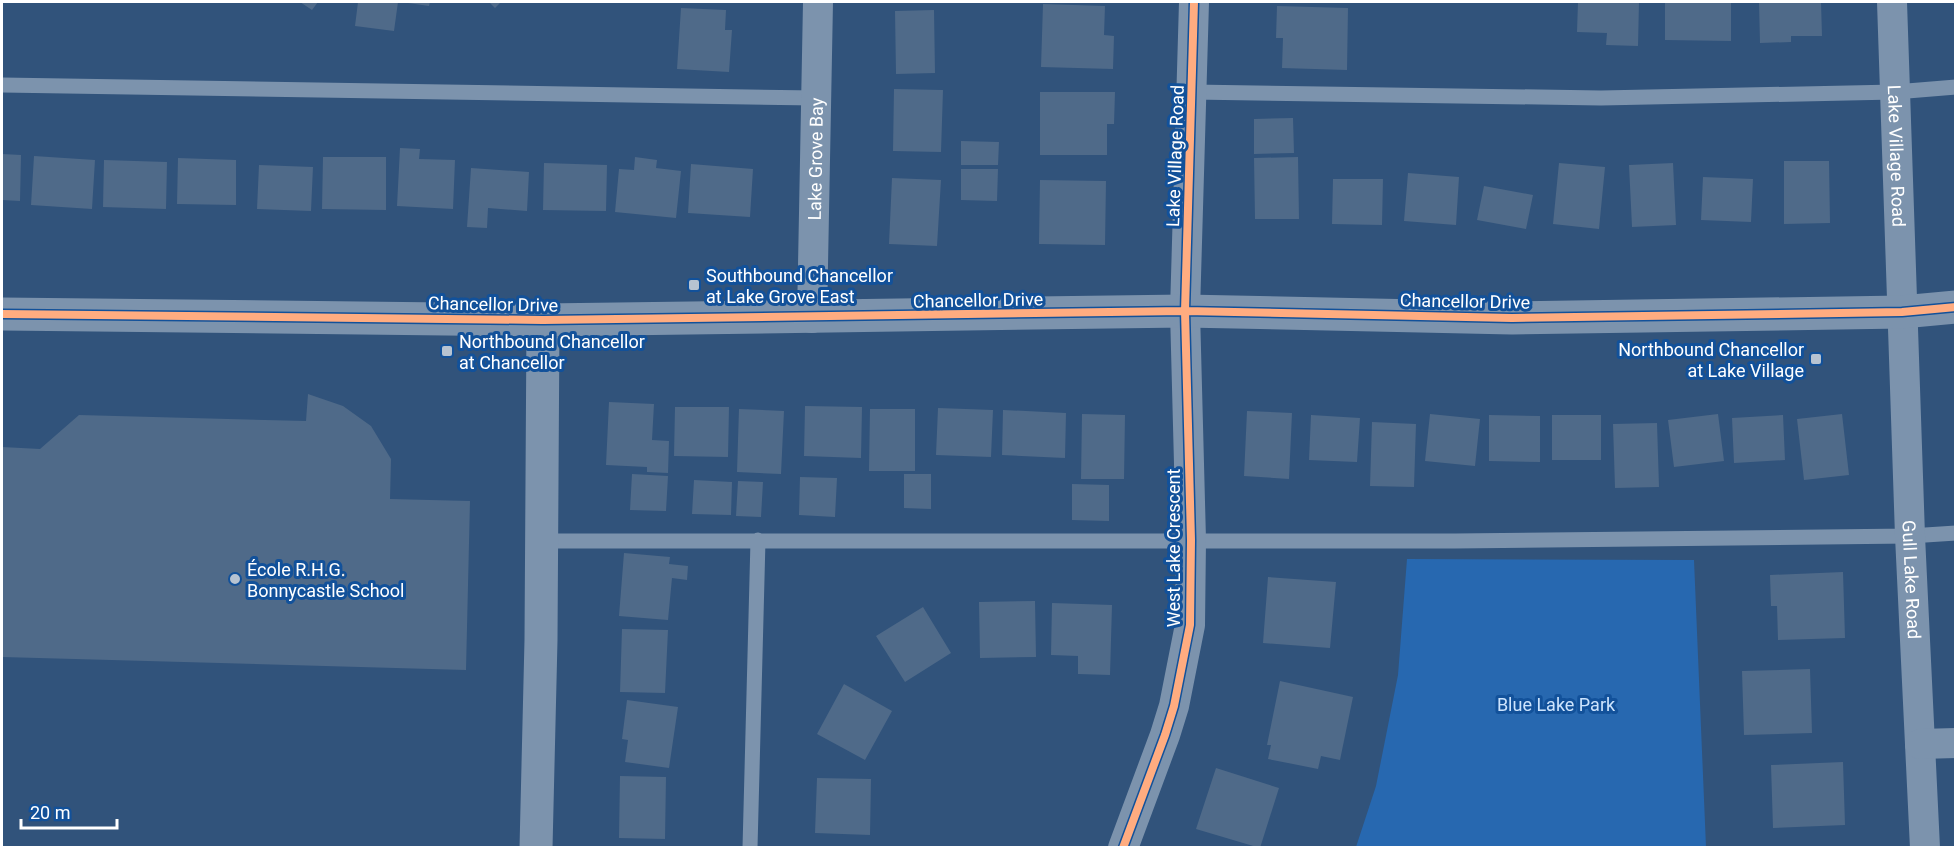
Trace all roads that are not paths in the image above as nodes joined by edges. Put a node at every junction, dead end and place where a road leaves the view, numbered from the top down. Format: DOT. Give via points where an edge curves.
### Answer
graph roads {
  1 [pos="818,2"];
  2 [pos="1194,2"];
  3 [pos="1892,2"];
  4 [pos="2,85"];
  5 [pos="1956,87"];
  6 [pos="1192,92"];
  7 [pos="1895,92"];
  8 [pos="816,98"];
  9 [pos="1956,307"];
  10 [pos="1185,311"];
  11 [pos="1902,312"];
  12 [pos="2,314"];
  13 [pos="812,318"];
  14 [pos="543,320"];
  15 [pos="1956,533"];
  16 [pos="1910,536"];
  17 [pos="758,540"];
  18 [pos="1191,540"];
  19 [pos="541,541"];
  20 [pos="1956,743"];
  21 [pos="1920,744"];
  22 [pos="536,848"];
  23 [pos="750,848"];
  24 [pos="1123,848"];
  25 [pos="1925,848"];
  1 -- 8 [label="street, Lake Grove Bay"];
  2 -- 6 [label="street, Lake Village Road"];
  3 -- 7 [label="street, Lake Village Road"];
  4 -- 8 [label="lane"];
  5 -- 7 [label="lane"];
  6 -- 7 [label="lane" via="1601,98"];
  6 -- 10 [label="street, Lake Village Road"];
  7 -- 11 [label="street, Lake Village Road"];
  8 -- 13 [label="street, Lake Grove Bay"];
  9 -- 11 [label="street, Chancellor Drive"];
  10 -- 11 [label="street, Chancellor Drive" via="1512,318"];
  10 -- 13 [label="street, Chancellor Drive"];
  10 -- 18 [label="street, West Lake Crescent"];
  11 -- 16 [label="street, Gull Lake Road"];
  12 -- 14 [label="street, Chancellor Drive"];
  13 -- 14 [label="street, Chancellor Drive"];
  14 -- 19 [label="street, Chancellor Drive"];
  15 -- 16 [label="lane"];
  16 -- 18 [label="lane"];
  16 -- 21 [label="street, Gull Lake Road"];
  17 -- 18 [label="lane"];
  17 -- 19 [label="lane"];
  17 -- 23 [label="lane"];
  18 -- 24 [label="street, West Lake Crescent" via="1190,625 1174,706"];
  19 -- 22 [label="street, Chancellor Drive"];
  20 -- 21 [label="street"];
  21 -- 25 [label="street, Gull Lake Road"];
}
